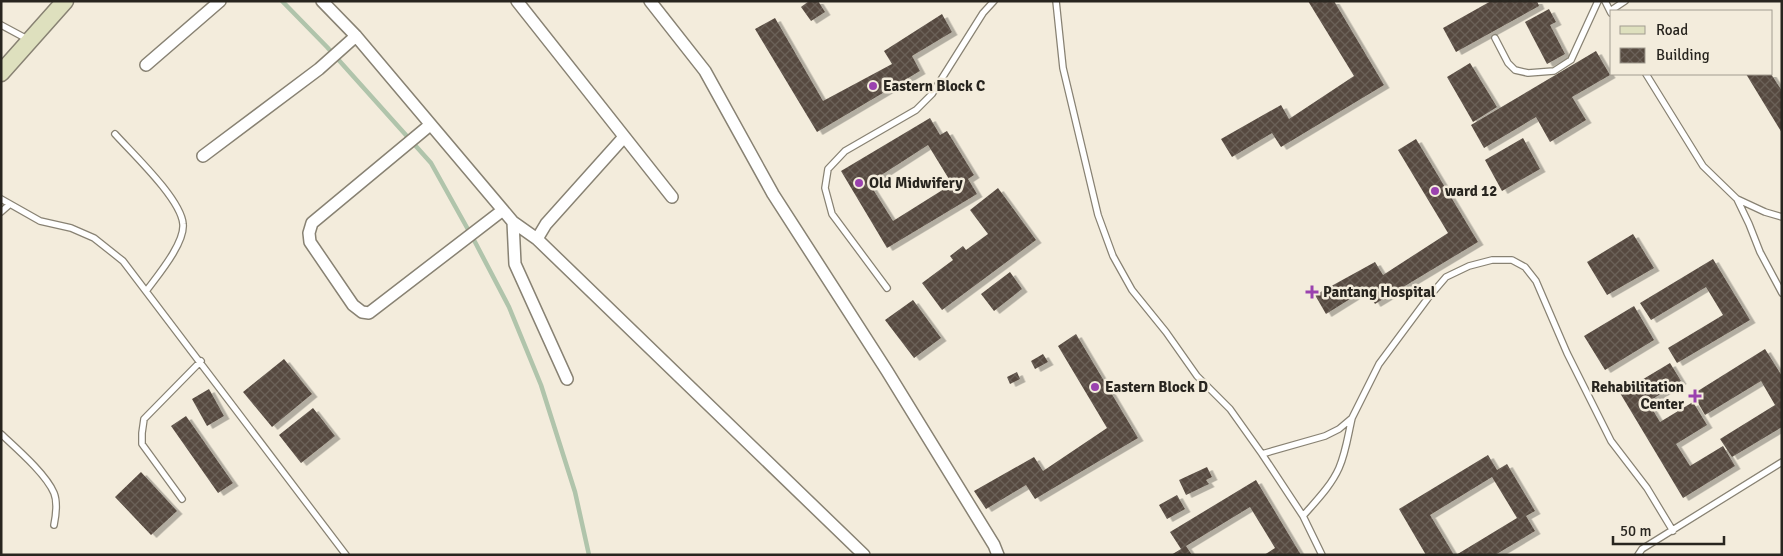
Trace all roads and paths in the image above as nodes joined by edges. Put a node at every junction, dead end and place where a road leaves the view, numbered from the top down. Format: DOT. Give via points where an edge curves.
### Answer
graph roads {
  1 [pos="65,1"];
  2 [pos="220,1"];
  3 [pos="322,1"];
  4 [pos="517,1"];
  5 [pos="650,1"];
  6 [pos="994,1"];
  7 [pos="1056,1"];
  8 [pos="1598,1"];
  9 [pos="1625,1"];
  10 [pos="1614,10"];
  11 [pos="1,25"];
  12 [pos="356,36"];
  13 [pos="1496,38"];
  14 [pos="31,40"];
  15 [pos="146,65"];
  16 [pos="1,73"];
  17 [pos="1647,75"];
  18 [pos="430,125"];
  19 [pos="115,134"];
  20 [pos="624,137"];
  21 [pos="203,156"];
  22 [pos="672,197"];
  23 [pos="1737,199"];
  24 [pos="1,200"];
  25 [pos="9,205"];
  26 [pos="502,210"];
  27 [pos="1,212"];
  28 [pos="1782,217"];
  29 [pos="513,222"];
  30 [pos="537,239"];
  31 [pos="887,288"];
  32 [pos="147,290"];
  33 [pos="1782,293"];
  34 [pos="200,361"];
  35 [pos="567,379"];
  36 [pos="1352,418"];
  37 [pos="1,434"];
  38 [pos="1262,454"];
  39 [pos="1782,462"];
  40 [pos="182,499"];
  41 [pos="1303,516"];
  42 [pos="54,525"];
  43 [pos="1673,531"];
  44 [pos="346,555"];
  45 [pos="864,555"];
  46 [pos="998,555"];
  47 [pos="1322,555"];
  48 [pos="1638,555"];
  1 -- 14 [label="street"];
  2 -- 15 [label="street"];
  3 -- 12 [label="street"];
  4 -- 20 [label="street"];
  5 -- 46 [label="street" via="705,70 773,194 887,371"];
  6 -- 31 [label="lane" via="932,94 916,110 845,151 828,169 825,188 832,214"];
  7 -- 38 [label="lane" via="1063,68 1098,215 1113,256 1132,290 1198,376 1230,409"];
  8 -- 13 [label="lane" via="1571,60 1554,71 1528,74 1515,70"];
  9 -- 10 [label="lane"];
  11 -- 14 [label="lane"];
  12 -- 18 [label="street"];
  12 -- 21 [label="street"];
  14 -- 16 [label="street"];
  17 -- 23 [label="lane" via="1703,166"];
  18 -- 26 [label="street"];
  18 -- 26 [label="street" via="312,223 310,242 353,305 369,313"];
  19 -- 32 [label="lane" via="161,183 184,224 171,258"];
  20 -- 22 [label="street"];
  20 -- 30 [label="street" via="546,224"];
  23 -- 28 [label="lane"];
  23 -- 33 [label="lane"];
  24 -- 25 [label="lane"];
  25 -- 27 [label="lane"];
  25 -- 32 [label="lane" via="40,220 94,238 123,261"];
  26 -- 29 [label="street"];
  29 -- 30 [label="street"];
  29 -- 35 [label="street" via="515,264"];
  30 -- 45 [label="street"];
  32 -- 34 [label="lane"];
  34 -- 40 [label="lane" via="144,419 142,433 142,444"];
  34 -- 44 [label="lane"];
  36 -- 38 [label="lane" via="1324,436"];
  36 -- 41 [label="lane" via="1338,470"];
  36 -- 43 [label="lane" via="1379,364 1446,277 1492,260 1512,260 1525,267 1536,280 1567,353 1611,441 1647,488"];
  37 -- 42 [label="lane" via="46,479 55,494 57,512"];
  38 -- 41 [label="lane"];
  39 -- 43 [label="lane"];
  41 -- 47 [label="lane"];
  43 -- 48 [label="lane" via="1642,549"];
}
